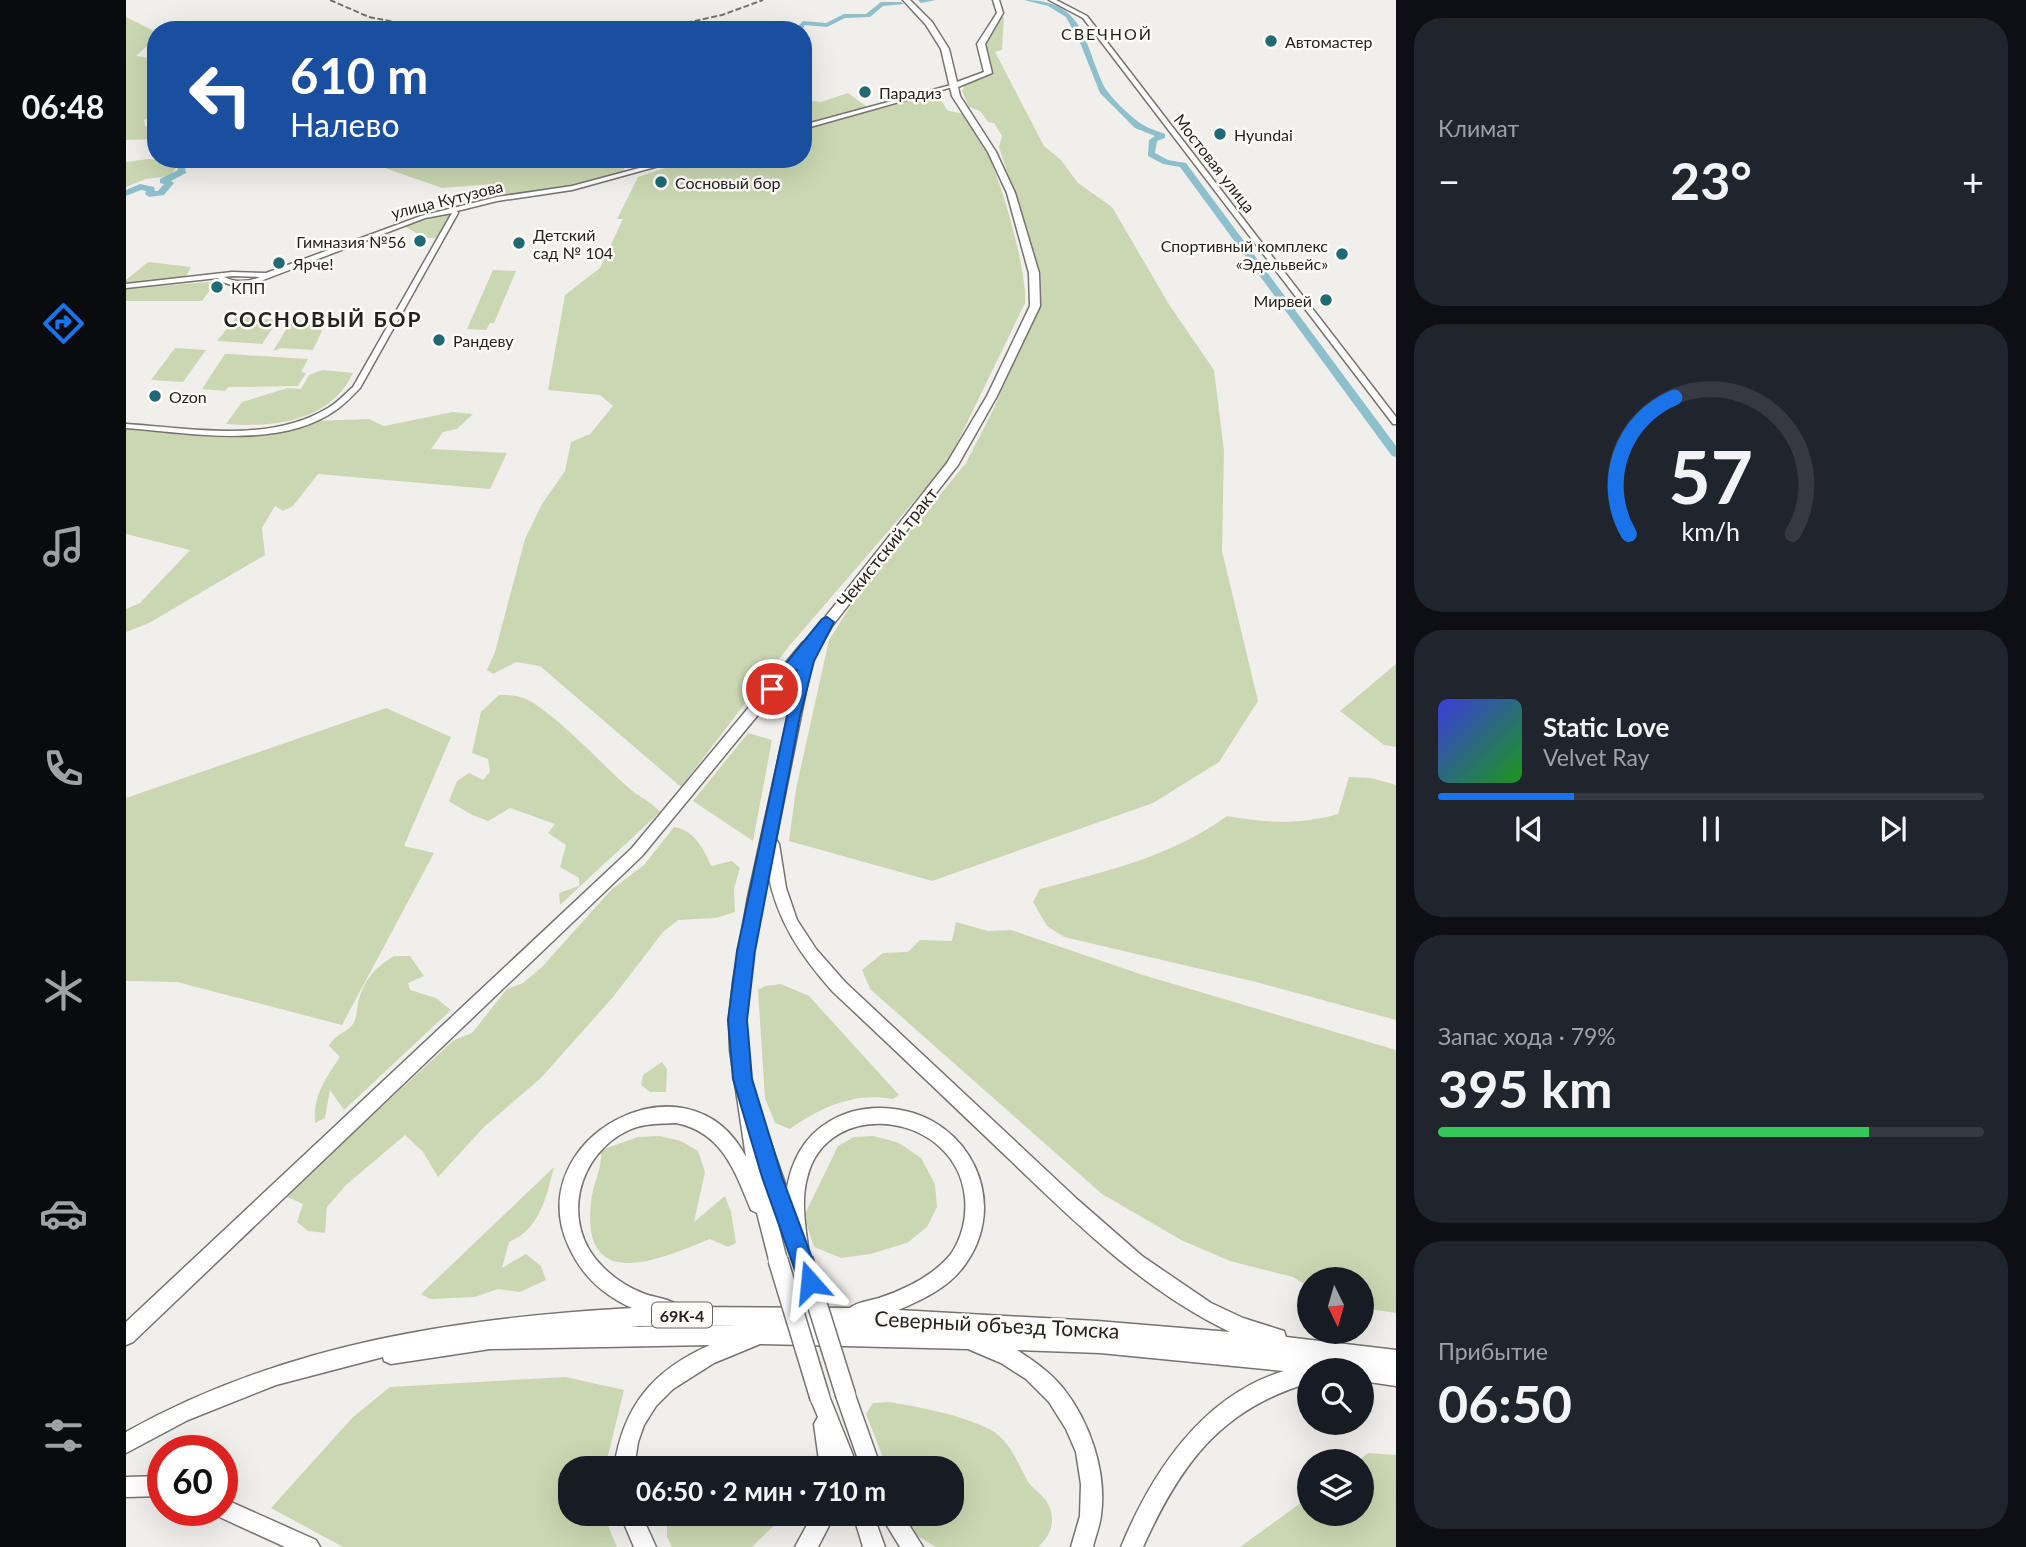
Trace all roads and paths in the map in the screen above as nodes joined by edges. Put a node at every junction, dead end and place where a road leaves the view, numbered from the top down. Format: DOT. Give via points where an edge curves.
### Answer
graph roads {
  1 [pos="906,0"];
  2 [pos="996,0"];
  3 [pos="1052,0"];
  4 [pos="953,86"];
  5 [pos="812,125"];
  6 [pos="647,168"];
  7 [pos="453,209"];
  8 [pos="126,286"];
  9 [pos="1396,422"];
  10 [pos="126,426"];
  11 [pos="827,622"];
  12 [pos="771,829"];
  13 [pos="742,1079"];
  14 [pos="776,1253"];
  15 [pos="801,1253"];
  16 [pos="702,1314"];
  17 [pos="839,1317"];
  18 [pos="766,1334"];
  19 [pos="126,1335"];
  20 [pos="908,1337"];
  21 [pos="1297,1358"];
  22 [pos="1329,1358"];
  23 [pos="1396,1360"];
  24 [pos="1297,1361"];
  25 [pos="1374,1364"];
  26 [pos="1374,1371"];
  27 [pos="1297,1376"];
  28 [pos="1396,1376"];
  29 [pos="820,1398"];
  30 [pos="153,1429"];
  31 [pos="126,1443"];
  32 [pos="626,1456"];
  33 [pos="828,1456"];
  34 [pos="843,1456"];
  35 [pos="867,1456"];
  36 [pos="147,1486"];
  37 [pos="126,1487"];
  38 [pos="238,1515"];
  39 [pos="635,1526"];
  40 [pos="818,1526"];
  41 [pos="867,1526"];
  42 [pos="892,1526"];
  43 [pos="897,1526"];
  44 [pos="309,1547"];
  45 [pos="645,1547"];
  46 [pos="806,1547"];
  47 [pos="874,1547"];
  48 [pos="899,1547"];
  49 [pos="912,1547"];
  50 [pos="1082,1547"];
  51 [pos="1132,1547"];
  1 -- 4 [label="main road, Чекистский тракт" via="944,49"];
  2 -- 4 [label="main road" via="1000,13 981,44 988,73"];
  3 -- 9 [label="street, Мостовая улица" via="1085,18"];
  4 -- 5 [label="street"];
  4 -- 11 [label="main road, Чекистский тракт" via="1011,192 1034,273 1035,306 953,465"];
  6 -- 7 [label="street, улица Кутузова" via="572,188"];
  7 -- 8 [label="street, улица Кутузова" via="248,283 221,278"];
  7 -- 10 [label="street" via="455,214 356,388 327,413 294,426 255,432"];
  11 -- 12 [label="main road, Чекистский тракт" via="806,661"];
  11 -- 19 [label="main road" via="637,852"];
  12 -- 13 [label="main road, Чекистский тракт" via="741,982 737,1030"];
  12 -- 22 [label="main road" via="779,892 788,920 806,951 849,996 1147,1272 1237,1324"];
  13 -- 14 [label="main road, Чекистский тракт"];
  13 -- 15 [label="main road, Чекистский тракт"];
  14 -- 16 [label="main road" via="741,1166 715,1130 698,1121 658,1113 621,1124 589,1148 578,1165 569,1196 572,1229 582,1257 627,1297 657,1308"];
  14 -- 29 [label="main road, bridge"];
  15 -- 17 [label="main road" via="794,1205 799,1173 823,1134 860,1116 888,1115 910,1119 944,1138 958,1152 976,1202 974,1223 960,1257 922,1288 873,1309"];
  15 -- 35 [label="main road, Чекистский тракт, bridge"];
  16 -- 17 [label="main road, Северный объезд Томска / 69К-4"];
  16 -- 30 [label="main road, Северный объезд Томска / 69К-4" via="591,1319 426,1336 281,1374 184,1410"];
  17 -- 21 [label="main road, Северный объезд Томска / 69К-4" via="1101,1328"];
  18 -- 20 [label="main road, Северный объезд Томска / 69К-4"];
  18 -- 30 [label="main road, Северный объезд Томска / 69К-4" via="490,1339 427,1346 309,1374"];
  18 -- 32 [label="main road" via="700,1357 658,1387 635,1424"];
  20 -- 24 [label="main road, Северный объезд Томска / 69К-4" via="1100,1343"];
  20 -- 50 [label="main road" via="966,1342 1005,1354 1064,1406 1084,1446 1093,1485 1089,1529"];
  23 -- 25 [label="main road, Северный объезд Томска / 69К-4"];
  26 -- 28 [label="main road, Северный объезд Томска / 69К-4"];
  27 -- 51 [label="main road" via="1250,1395 1202,1432 1173,1469"];
  29 -- 33 [label="main road"];
  29 -- 34 [label="main road"];
  30 -- 31 [label="main road, Северный объезд Томска / 69К-4"];
  36 -- 37 [label="main road"];
  38 -- 44 [label="main road"];
  39 -- 45 [label="main road"];
  40 -- 46 [label="main road"];
  41 -- 47 [label="main road"];
  42 -- 48 [label="main road"];
  43 -- 49 [label="main road"];
}
